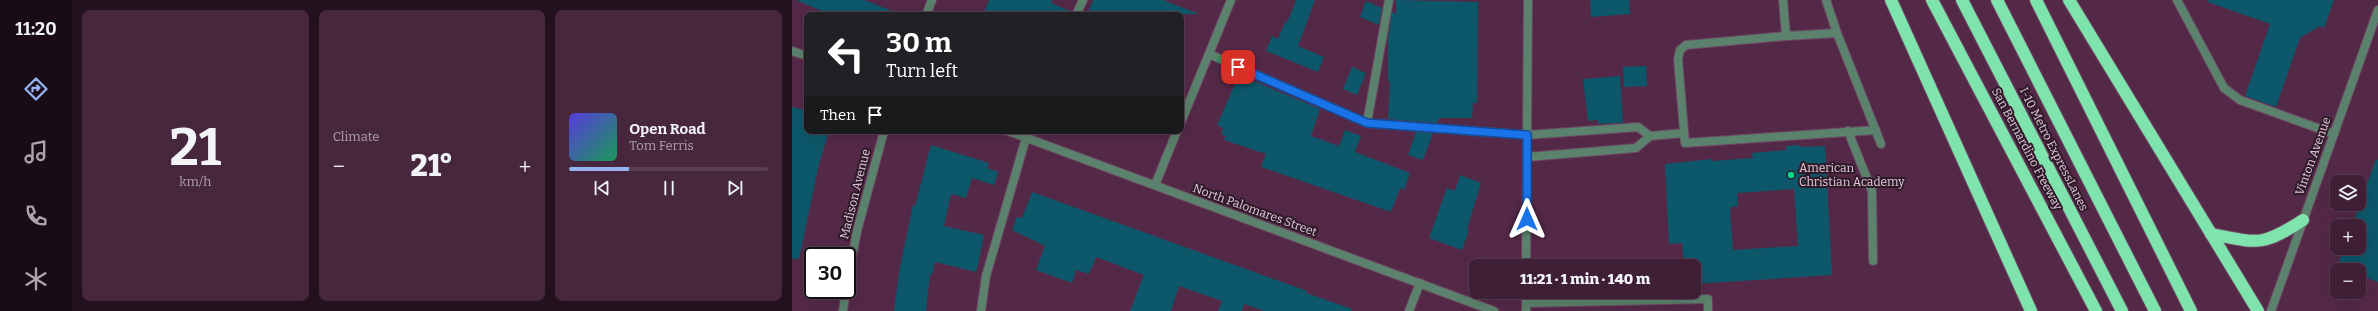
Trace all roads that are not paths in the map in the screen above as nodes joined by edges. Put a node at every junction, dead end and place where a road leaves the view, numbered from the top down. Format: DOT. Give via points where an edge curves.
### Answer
graph roads {
  1 [pos="932,0"];
  2 [pos="1083,0"];
  3 [pos="1231,0"];
  4 [pos="1389,0"];
  5 [pos="1528,0"];
  6 [pos="1783,0"];
  7 [pos="1826,0"];
  8 [pos="1891,0"];
  9 [pos="1932,0"];
  10 [pos="1962,0"];
  11 [pos="1997,0"];
  12 [pos="2036,0"];
  13 [pos="2069,0"];
  14 [pos="2177,0"];
  15 [pos="2378,10"];
  16 [pos="927,12"];
  17 [pos="1077,12"];
  18 [pos="1837,33"];
  19 [pos="1786,36"];
  20 [pos="792,51"];
  21 [pos="1209,54"];
  22 [pos="804,55"];
  23 [pos="1184,115"];
  24 [pos="1367,123"];
  25 [pos="1876,130"];
  26 [pos="1848,132"];
  27 [pos="1684,133"];
  28 [pos="883,134"];
  29 [pos="1026,134"];
  30 [pos="1176,134"];
  31 [pos="2334,134"];
  32 [pos="1527,135"];
  33 [pos="1650,136"];
  34 [pos="1881,144"];
  35 [pos="1527,157"];
  36 [pos="1155,185"];
  37 [pos="2303,220"];
  38 [pos="2211,234"];
  39 [pos="854,247"];
  40 [pos="1526,259"];
  41 [pos="1873,261"];
  42 [pos="1420,283"];
  43 [pos="845,299"];
  44 [pos="1526,307"];
  45 [pos="843,311"];
  46 [pos="981,311"];
  47 [pos="1409,311"];
  48 [pos="1494,311"];
  49 [pos="1708,311"];
  50 [pos="2031,311"];
  51 [pos="2096,311"];
  52 [pos="2122,311"];
  53 [pos="2155,311"];
  54 [pos="2191,311"];
  55 [pos="2258,311"];
  56 [pos="2271,311"];
  1 -- 16 [label="street"];
  2 -- 17 [label="street"];
  3 -- 21 [label="street"];
  4 -- 24 [label="street"];
  5 -- 32 [label="street"];
  6 -- 19 [label="street"];
  7 -- 18 [label="street"];
  8 -- 50 [label="highway"];
  9 -- 51 [label="highway, San Bernardino Freeway"];
  10 -- 52 [label="highway, I-10 Metro ExpressLanes"];
  11 -- 53 [label="highway, I-10 Metro ExpressLanes"];
  12 -- 54 [label="highway"];
  13 -- 38 [label="highway"];
  14 -- 31 [label="street" via="2224,88 2240,100"];
  15 -- 31 [label="street, Vinton Avenue"];
  18 -- 19 [label="street"];
  18 -- 25 [label="street"];
  19 -- 27 [label="street" via="1686,45 1680,50 1678,59"];
  20 -- 22 [label="street"];
  21 -- 23 [label="street"];
  21 -- 24 [label="street"];
  24 -- 32 [label="street"];
  25 -- 26 [label="street"];
  25 -- 34 [label="street"];
  26 -- 27 [label="street" via="1685,143"];
  26 -- 41 [label="street" via="1872,191"];
  27 -- 33 [label="street"];
  28 -- 39 [label="street, Madison Avenue"];
  29 -- 36 [label="street, North Palomares Street"];
  29 -- 46 [label="street" via="986,276"];
  30 -- 36 [label="street"];
  31 -- 37 [label="street, Vinton Avenue"];
  32 -- 33 [label="street" via="1638,127"];
  32 -- 35 [label="street"];
  33 -- 35 [label="street" via="1636,148"];
  35 -- 40 [label="street"];
  36 -- 42 [label="street, North Palomares Street"];
  37 -- 38 [label="highway" via="2279,236 2259,242"];
  37 -- 56 [label="street, Vinton Avenue"];
  38 -- 55 [label="highway"];
  42 -- 47 [label="street"];
  42 -- 48 [label="street, North Palomares Street"];
  43 -- 45 [label="street"];
  44 -- 49 [label="street" via="1708,299"];
}
